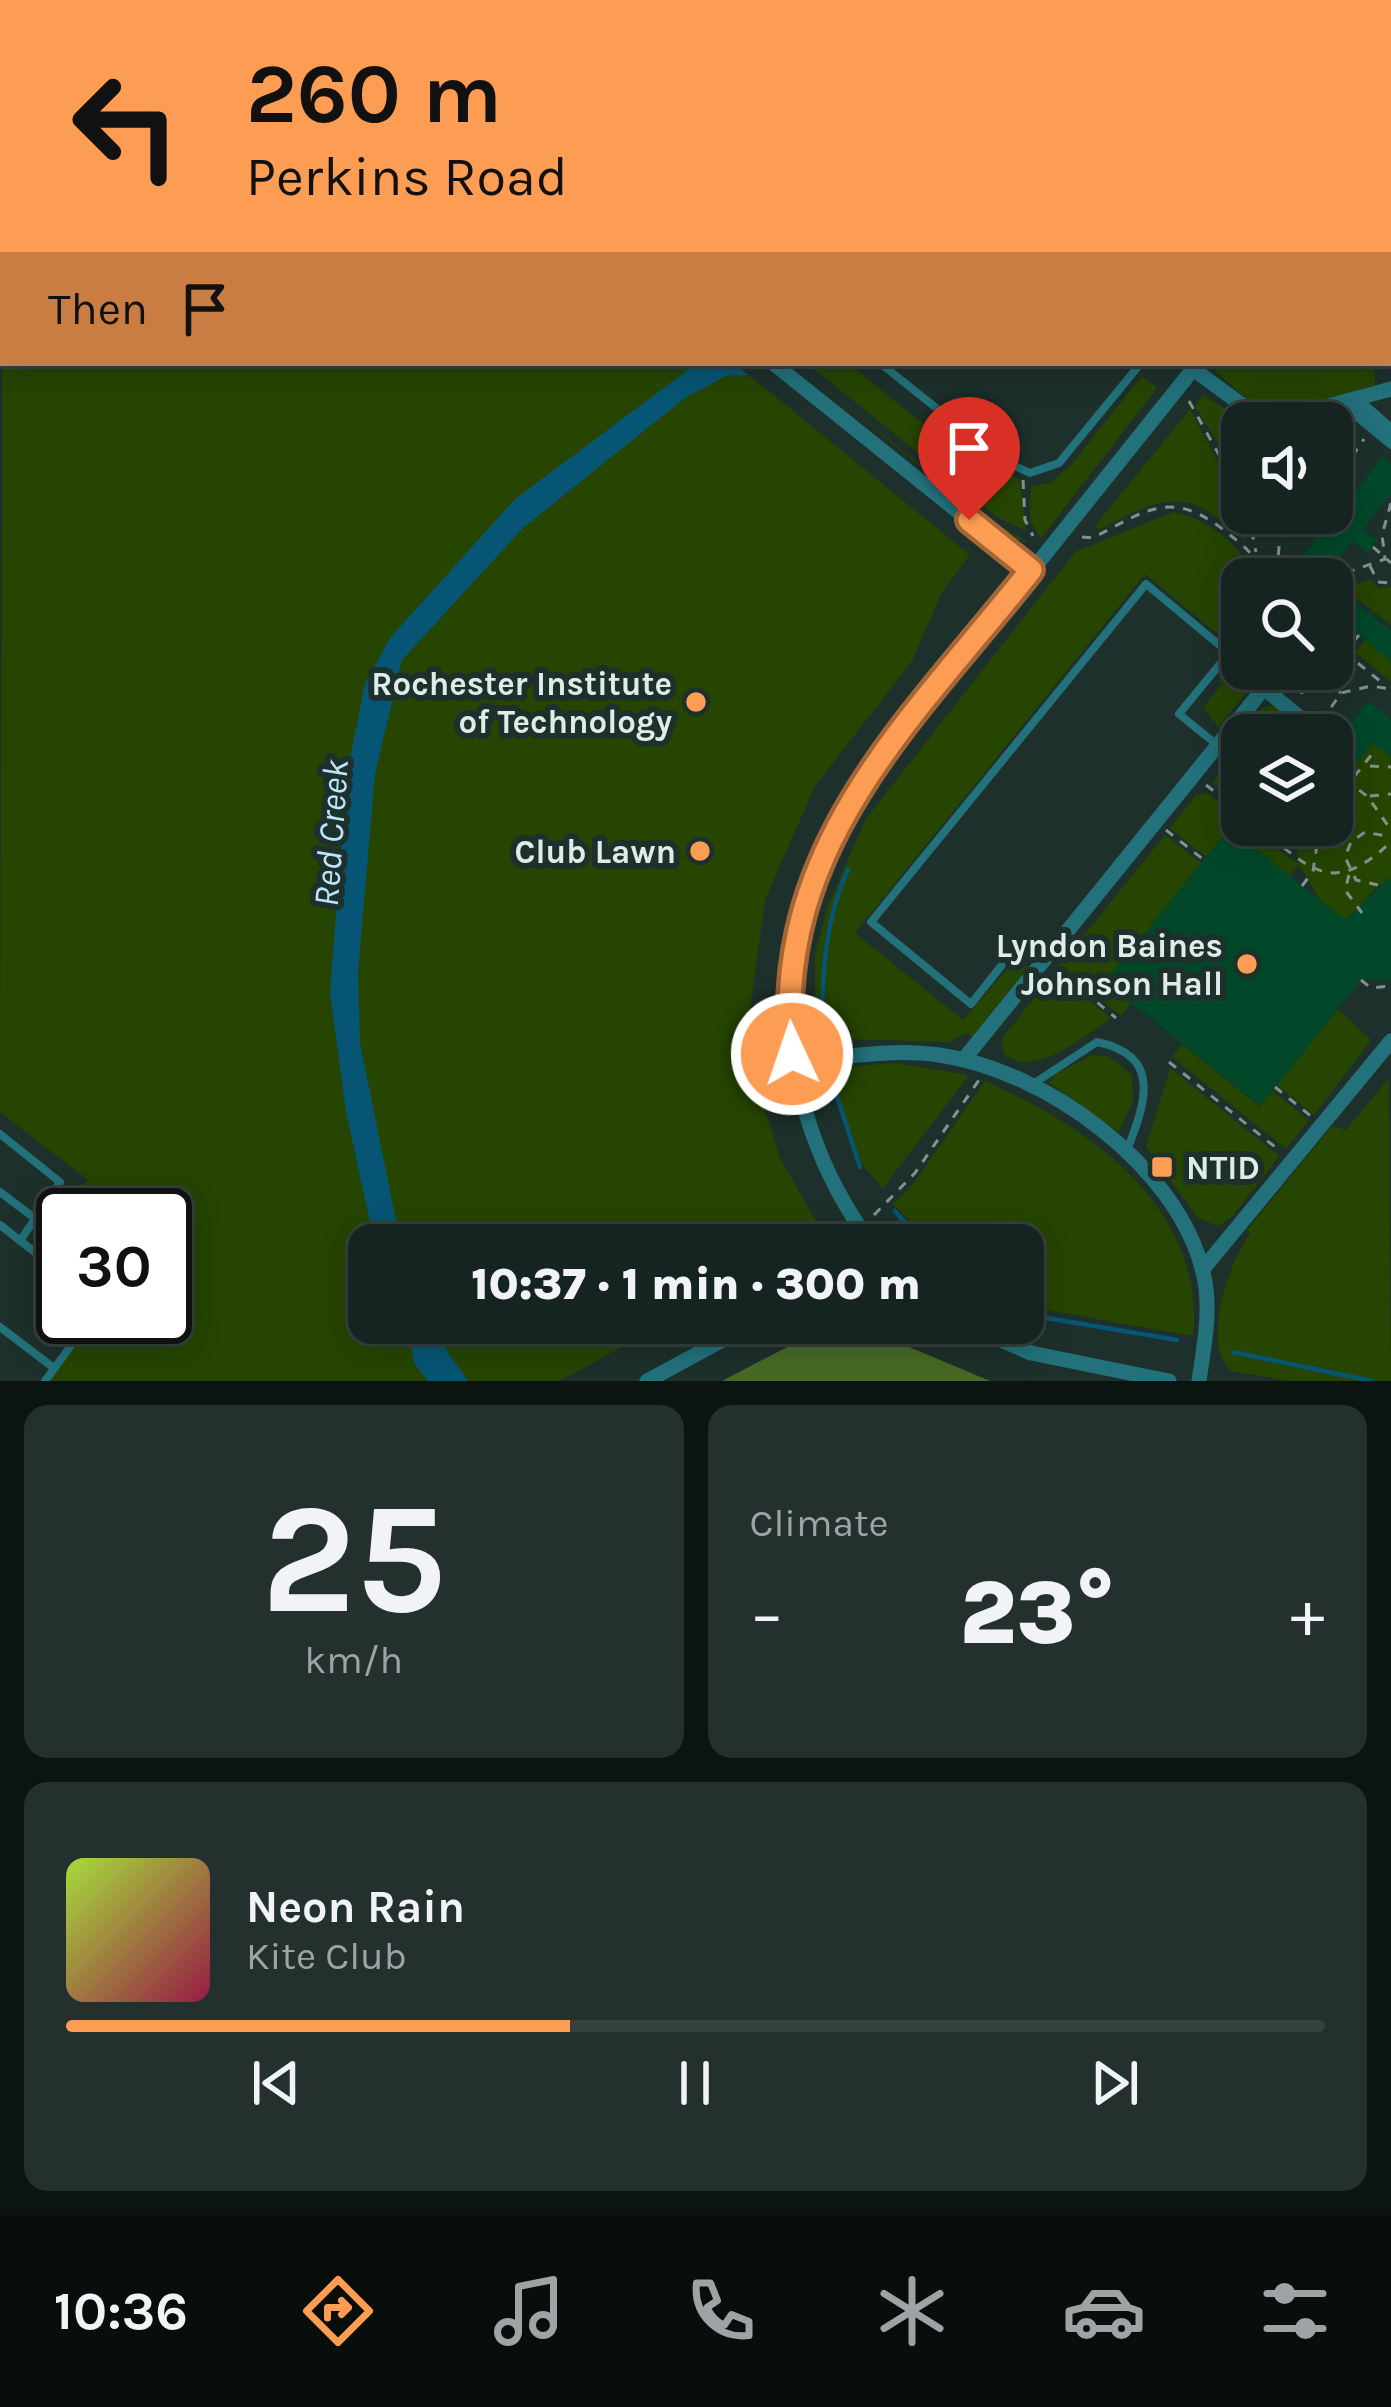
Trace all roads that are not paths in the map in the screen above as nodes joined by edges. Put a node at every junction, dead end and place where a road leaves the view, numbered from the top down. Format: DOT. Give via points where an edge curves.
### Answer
graph roads {
  1 [pos="779,366"];
  2 [pos="884,366"];
  3 [pos="1139,366"];
  4 [pos="1196,366"];
  5 [pos="1391,388"];
  6 [pos="1235,402"];
  7 [pos="1347,402"];
  8 [pos="1353,406"];
  9 [pos="1353,409"];
  10 [pos="1391,432"];
  11 [pos="1391,446"];
  12 [pos="1031,570"];
  13 [pos="1251,714"];
  14 [pos="1295,714"];
  15 [pos="1221,744"];
  16 [pos="1217,745"];
  17 [pos="1050,963"];
  18 [pos="1391,1041"];
  19 [pos="764,1057"];
  20 [pos="793,1058"];
  21 [pos="964,1059"];
  22 [pos="1031,1087"];
  23 [pos="0,1134"];
  24 [pos="1126,1154"];
  25 [pos="56,1188"];
  26 [pos="0,1192"];
  27 [pos="36,1219"];
  28 [pos="36,1221"];
  29 [pos="860,1224"];
  30 [pos="0,1225"];
  31 [pos="20,1241"];
  32 [pos="36,1253"];
  33 [pos="1203,1269"];
  34 [pos="0,1327"];
  35 [pos="72,1344"];
  36 [pos="715,1344"];
  37 [pos="1010,1344"];
  38 [pos="54,1368"];
  39 [pos="44,1381"];
  40 [pos="647,1381"];
  41 [pos="1168,1381"];
  42 [pos="1199,1381"];
  1 -- 12 [label="street"];
  2 -- 3 [label="lane" via="1023,472 1059,464"];
  4 -- 6 [label="street"];
  4 -- 12 [label="street"];
  5 -- 7 [label="street"];
  8 -- 10 [label="street"];
  9 -- 11 [label="lane"];
  12 -- 20 [label="street" via="828,838 793,950"];
  13 -- 14 [label="street" via="1264,688"];
  15 -- 16 [label="street"];
  16 -- 17 [label="street"];
  16 -- 17 [label="lane" via="1179,714 1229,653 1145,584 871,922 971,1004 1022,941"];
  17 -- 21 [label="street"];
  18 -- 33 [label="street"];
  19 -- 20 [label="lane"];
  20 -- 21 [label="street" via="884,1052"];
  20 -- 29 [label="street" via="816,1149"];
  21 -- 22 [label="street"];
  22 -- 24 [label="street"];
  22 -- 24 [label="lane" via="1097,1042 1112,1045 1143,1070 1148,1085"];
  23 -- 25 [label="lane" via="60,1182"];
  24 -- 33 [label="street" via="1179,1215"];
  26 -- 27 [label="lane"];
  28 -- 31 [label="lane"];
  30 -- 31 [label="lane"];
  31 -- 32 [label="lane"];
  33 -- 42 [label="street"];
  34 -- 38 [label="lane"];
  35 -- 38 [label="lane"];
  36 -- 40 [label="street"];
  37 -- 41 [label="street"];
  38 -- 39 [label="lane"];
}
